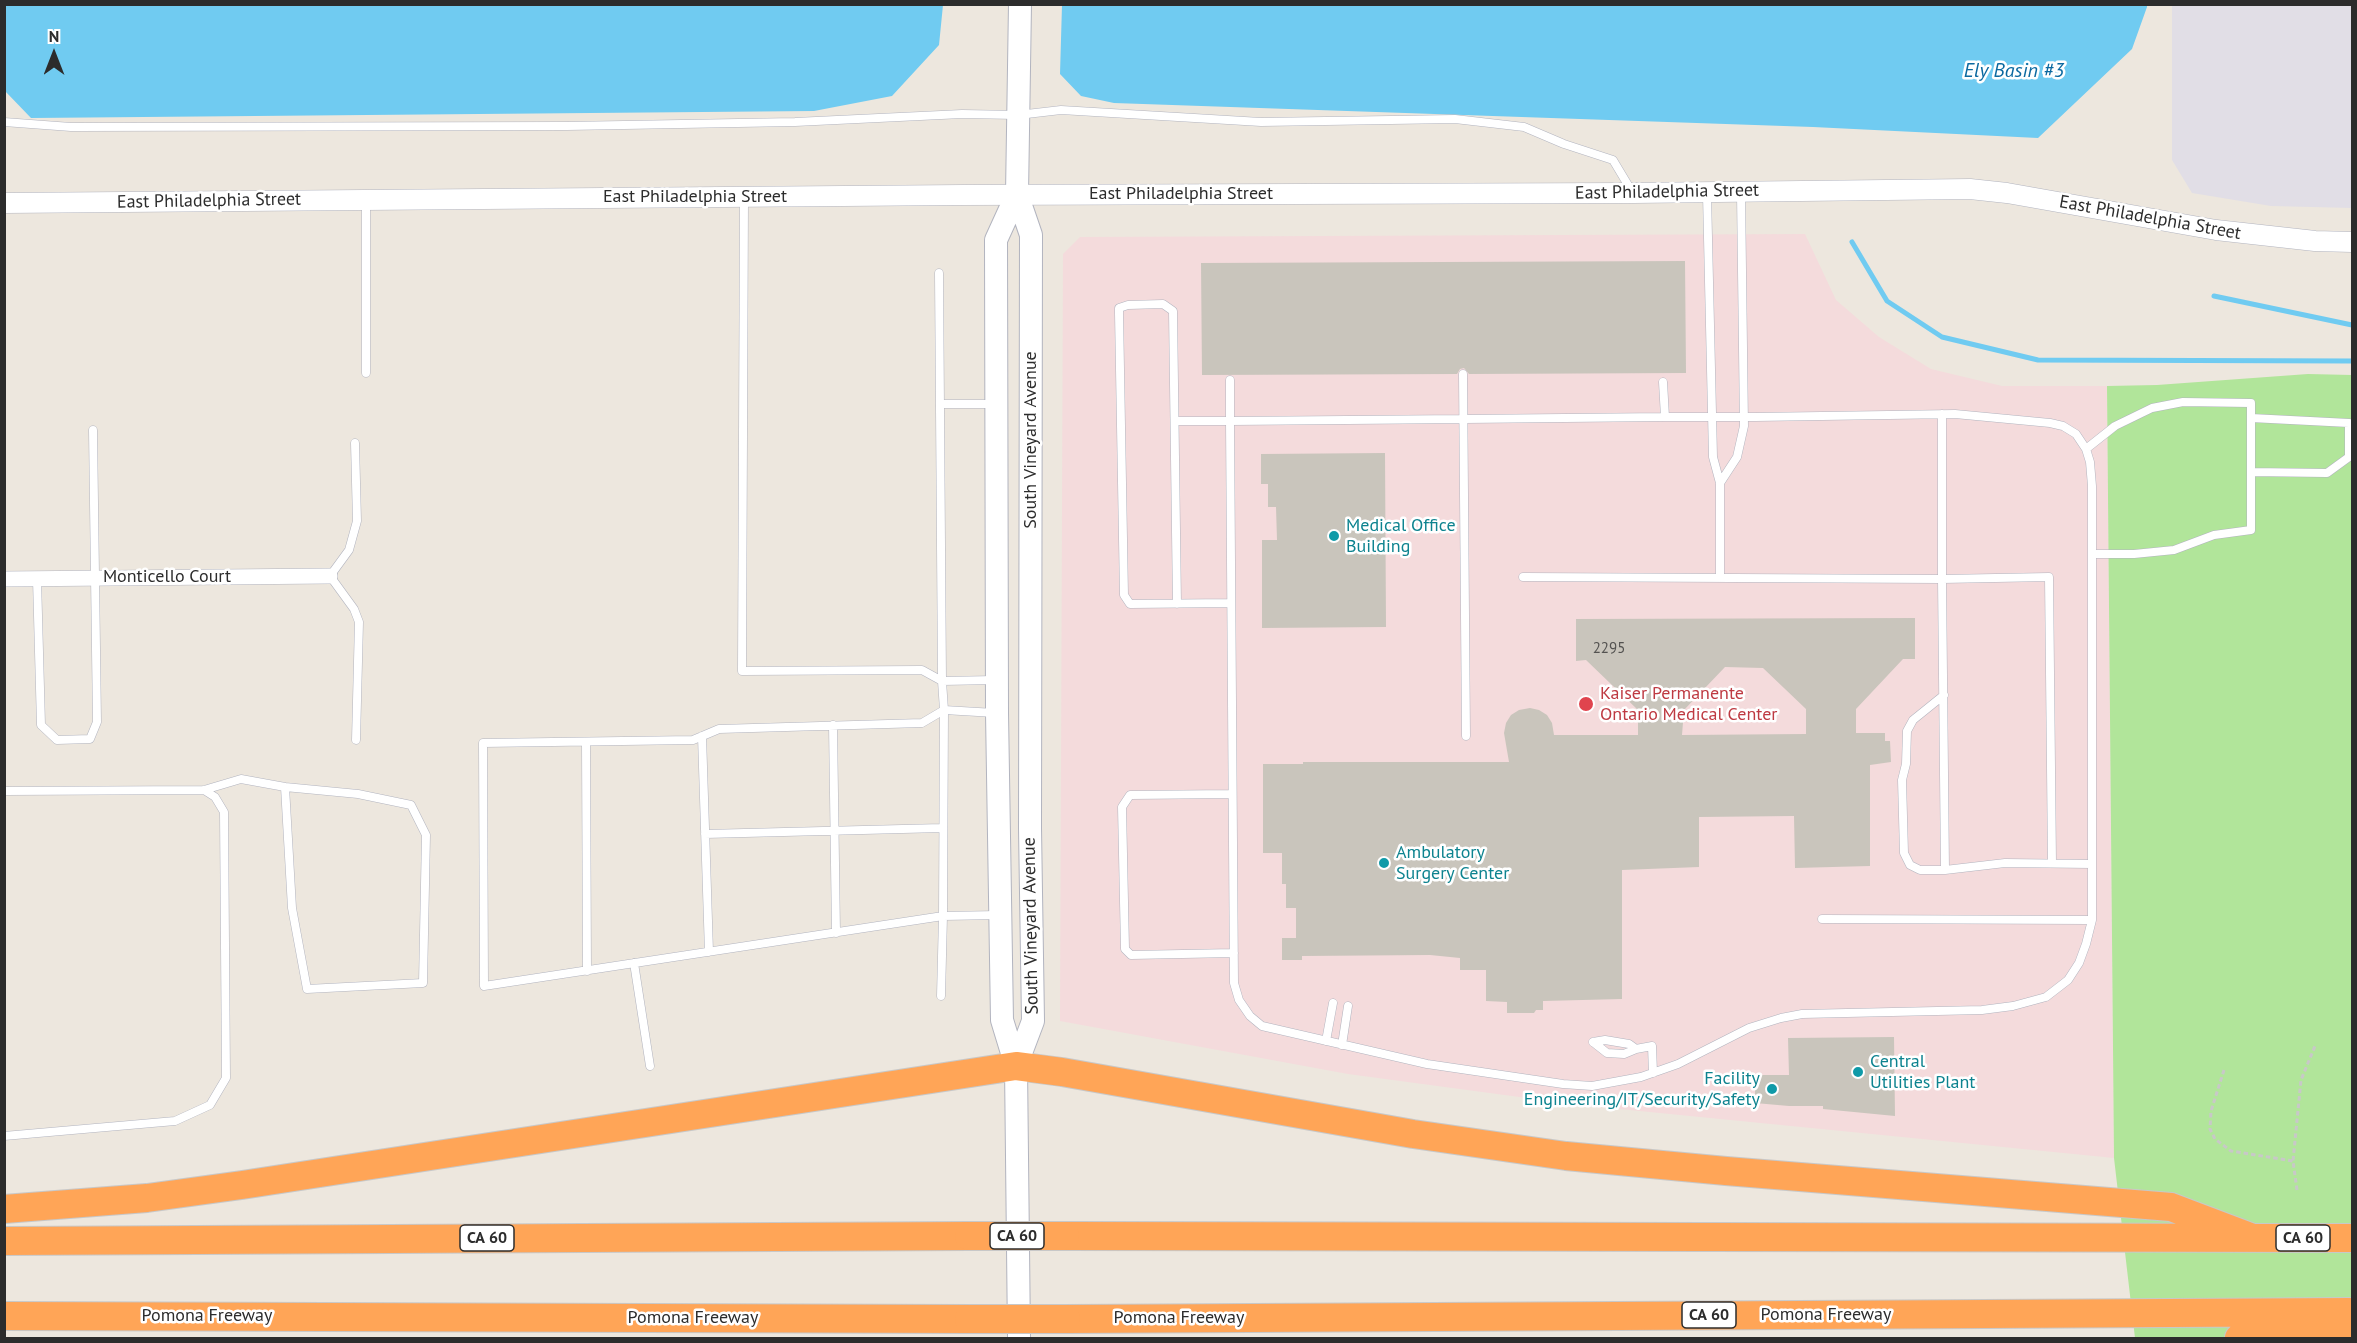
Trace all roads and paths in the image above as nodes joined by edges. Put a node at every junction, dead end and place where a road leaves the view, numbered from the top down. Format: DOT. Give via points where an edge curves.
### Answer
graph roads {
  1 [pos="1020,4"];
  2 [pos="1018,115"];
  3 [pos="4,122"];
  4 [pos="1707,192"];
  5 [pos="1741,192"];
  6 [pos="1633,193"];
  7 [pos="1017,194"];
  8 [pos="744,196"];
  9 [pos="366,200"];
  10 [pos="4,203"];
  11 [pos="2352,242"];
  12 [pos="939,273"];
  13 [pos="366,373"];
  14 [pos="1463,374"];
  15 [pos="1230,380"];
  16 [pos="1663,382"];
  17 [pos="940,404"];
  18 [pos="997,404"];
  19 [pos="1942,414"];
  20 [pos="1665,417"];
  21 [pos="1713,417"];
  22 [pos="1744,417"];
  23 [pos="2251,418"];
  24 [pos="1464,419"];
  25 [pos="1175,421"];
  26 [pos="1230,421"];
  27 [pos="93,430"];
  28 [pos="356,443"];
  29 [pos="2086,449"];
  30 [pos="2250,472"];
  31 [pos="1720,483"];
  32 [pos="2092,554"];
  33 [pos="330,576"];
  34 [pos="1524,577"];
  35 [pos="94,578"];
  36 [pos="1720,578"];
  37 [pos="4,579"];
  38 [pos="38,579"];
  39 [pos="1942,579"];
  40 [pos="1231,603"];
  41 [pos="1177,604"];
  42 [pos="998,680"];
  43 [pos="942,681"];
  44 [pos="1944,695"];
  45 [pos="944,710"];
  46 [pos="997,713"];
  47 [pos="833,725"];
  48 [pos="702,736"];
  49 [pos="1466,736"];
  50 [pos="356,740"];
  51 [pos="586,742"];
  52 [pos="285,787"];
  53 [pos="204,790"];
  54 [pos="4,791"];
  55 [pos="1232,794"];
  56 [pos="942,828"];
  57 [pos="835,831"];
  58 [pos="705,834"];
  59 [pos="2052,863"];
  60 [pos="2092,864"];
  61 [pos="1945,870"];
  62 [pos="1001,915"];
  63 [pos="943,916"];
  64 [pos="1822,919"];
  65 [pos="2092,920"];
  66 [pos="836,933"];
  67 [pos="709,952"];
  68 [pos="1234,953"];
  69 [pos="634,963"];
  70 [pos="587,970"];
  71 [pos="941,996"];
  72 [pos="1333,1003"];
  73 [pos="1348,1006"];
  74 [pos="1326,1041"];
  75 [pos="1342,1044"];
  76 [pos="2315,1046"];
  77 [pos="1636,1049"];
  78 [pos="650,1066"];
  79 [pos="1016,1066"];
  80 [pos="2224,1070"];
  81 [pos="1653,1073"];
  82 [pos="4,1136"];
  83 [pos="2293,1161"];
  84 [pos="2297,1190"];
  85 [pos="4,1209"];
  86 [pos="2253,1238"];
  87 [pos="2352,1238"];
  88 [pos="4,1241"];
  89 [pos="2352,1312"];
  90 [pos="4,1316"];
  91 [pos="2352,1329"];
  92 [pos="1019,1338"];
  93 [pos="2239,1338"];
  1 -- 2 [label="main road, South Vineyard Avenue"];
  2 -- 3 [label="lane" via="567,126 71,127"];
  2 -- 6 [label="lane" via="1061,111 1261,122 1455,119 1524,127 1613,160"];
  2 -- 7 [label="main road, South Vineyard Avenue"];
  4 -- 5 [label="street, East Philadelphia Street"];
  4 -- 6 [label="street, East Philadelphia Street"];
  4 -- 21 [label="lane"];
  5 -- 11 [label="street, East Philadelphia Street" via="1970,189 2216,230"];
  5 -- 22 [label="lane"];
  6 -- 7 [label="street, East Philadelphia Street"];
  7 -- 8 [label="street, East Philadelphia Street"];
  7 -- 18 [label="main road, South Vineyard Avenue" via="996,240"];
  7 -- 79 [label="main road, South Vineyard Avenue" via="1031,236 1033,1021"];
  8 -- 9 [label="street, East Philadelphia Street"];
  8 -- 43 [label="lane" via="742,671 922,670"];
  9 -- 10 [label="street, East Philadelphia Street"];
  9 -- 13 [label="lane"];
  12 -- 17 [label="lane"];
  14 -- 24 [label="lane"];
  15 -- 26 [label="lane"];
  16 -- 20 [label="lane"];
  17 -- 18 [label="lane"];
  17 -- 43 [label="lane"];
  18 -- 42 [label="main road, South Vineyard Avenue"];
  19 -- 22 [label="lane"];
  19 -- 29 [label="lane" via="2063,426 2076,434"];
  19 -- 39 [label="lane"];
  20 -- 21 [label="lane"];
  20 -- 24 [label="lane"];
  21 -- 22 [label="lane"];
  21 -- 31 [label="lane" via="1713,456"];
  22 -- 31 [label="lane" via="1737,456"];
  23 -- 29 [label="lane" via="2250,403 2183,402 2152,408 2115,426"];
  23 -- 30 [label="lane"];
  23 -- 30 [label="lane" via="2349,423 2349,458 2327,473"];
  24 -- 26 [label="lane"];
  24 -- 49 [label="lane"];
  25 -- 26 [label="lane"];
  25 -- 41 [label="lane"];
  25 -- 41 [label="lane" via="1173,311 1163,304 1119,308 1124,595 1130,604"];
  26 -- 40 [label="lane"];
  27 -- 35 [label="lane"];
  28 -- 33 [label="lane" via="357,521 349,550"];
  29 -- 32 [label="lane" via="2090,462"];
  30 -- 32 [label="lane" via="2250,530 2214,535 2174,550"];
  31 -- 36 [label="lane"];
  32 -- 60 [label="lane"];
  33 -- 35 [label="street, Monticello Court"];
  33 -- 50 [label="lane" via="359,622"];
  34 -- 36 [label="lane"];
  35 -- 38 [label="street, Monticello Court"];
  35 -- 38 [label="lane" via="97,722 90,739 57,740 41,725"];
  36 -- 39 [label="lane"];
  37 -- 38 [label="street, Monticello Court"];
  39 -- 44 [label="lane"];
  39 -- 59 [label="lane" via="2049,577"];
  40 -- 41 [label="lane"];
  40 -- 55 [label="lane"];
  42 -- 43 [label="lane"];
  42 -- 46 [label="main road, South Vineyard Avenue"];
  43 -- 45 [label="lane"];
  44 -- 61 [label="lane"];
  44 -- 61 [label="lane" via="1912,720 1907,731 1902,780 1904,853 1910,865 1920,870"];
  45 -- 46 [label="lane"];
  45 -- 47 [label="lane" via="922,723"];
  45 -- 56 [label="lane"];
  46 -- 62 [label="main road, South Vineyard Avenue"];
  47 -- 48 [label="lane" via="719,729"];
  47 -- 57 [label="lane"];
  48 -- 51 [label="lane" via="693,740"];
  48 -- 58 [label="lane"];
  51 -- 70 [label="lane"];
  51 -- 70 [label="lane" via="483,743 484,986"];
  52 -- 52 [label="lane" via="292,908 307,989 423,983 426,835 411,805 358,794"];
  52 -- 53 [label="lane" via="241,779"];
  53 -- 54 [label="lane"];
  53 -- 82 [label="lane" via="215,797 224,812 226,1078 210,1105 174,1121"];
  55 -- 68 [label="lane"];
  55 -- 68 [label="lane" via="1130,795 1122,807 1125,949 1131,955"];
  56 -- 57 [label="lane"];
  56 -- 63 [label="lane"];
  57 -- 58 [label="lane"];
  57 -- 66 [label="lane"];
  58 -- 67 [label="lane"];
  59 -- 60 [label="lane"];
  59 -- 61 [label="lane" via="2005,863"];
  60 -- 65 [label="lane"];
  62 -- 63 [label="lane"];
  62 -- 79 [label="main road, South Vineyard Avenue" via="1002,1020"];
  63 -- 66 [label="lane"];
  63 -- 71 [label="lane"];
  64 -- 65 [label="lane"];
  65 -- 81 [label="lane" via="2083,953 2068,980 2031,1003 1982,1010 1781,1017"];
  66 -- 67 [label="lane"];
  67 -- 69 [label="lane"];
  68 -- 74 [label="lane" via="1234,983 1250,1016 1262,1026"];
  69 -- 70 [label="lane"];
  69 -- 78 [label="lane"];
  72 -- 74 [label="lane"];
  73 -- 75 [label="lane"];
  74 -- 75 [label="lane"];
  75 -- 81 [label="lane" via="1427,1065 1563,1084 1592,1086"];
  76 -- 83 [label="path" via="2301,1080"];
  77 -- 81 [label="lane" via="1652,1046"];
  79 -- 85 [label="highway" via="242,1185 147,1198"];
  79 -- 86 [label="highway" via="1566,1156 2171,1207"];
  79 -- 92 [label="main road"];
  80 -- 83 [label="path" via="2211,1111 2210,1129 2215,1139 2231,1151"];
  83 -- 84 [label="path"];
  86 -- 87 [label="highway, CA 60"];
  86 -- 88 [label="highway, CA 60, bridge" via="969,1236"];
  89 -- 90 [label="highway, Pomona Freeway / CA 60, bridge" via="1066,1319"];
  91 -- 93 [label="highway"];
}
